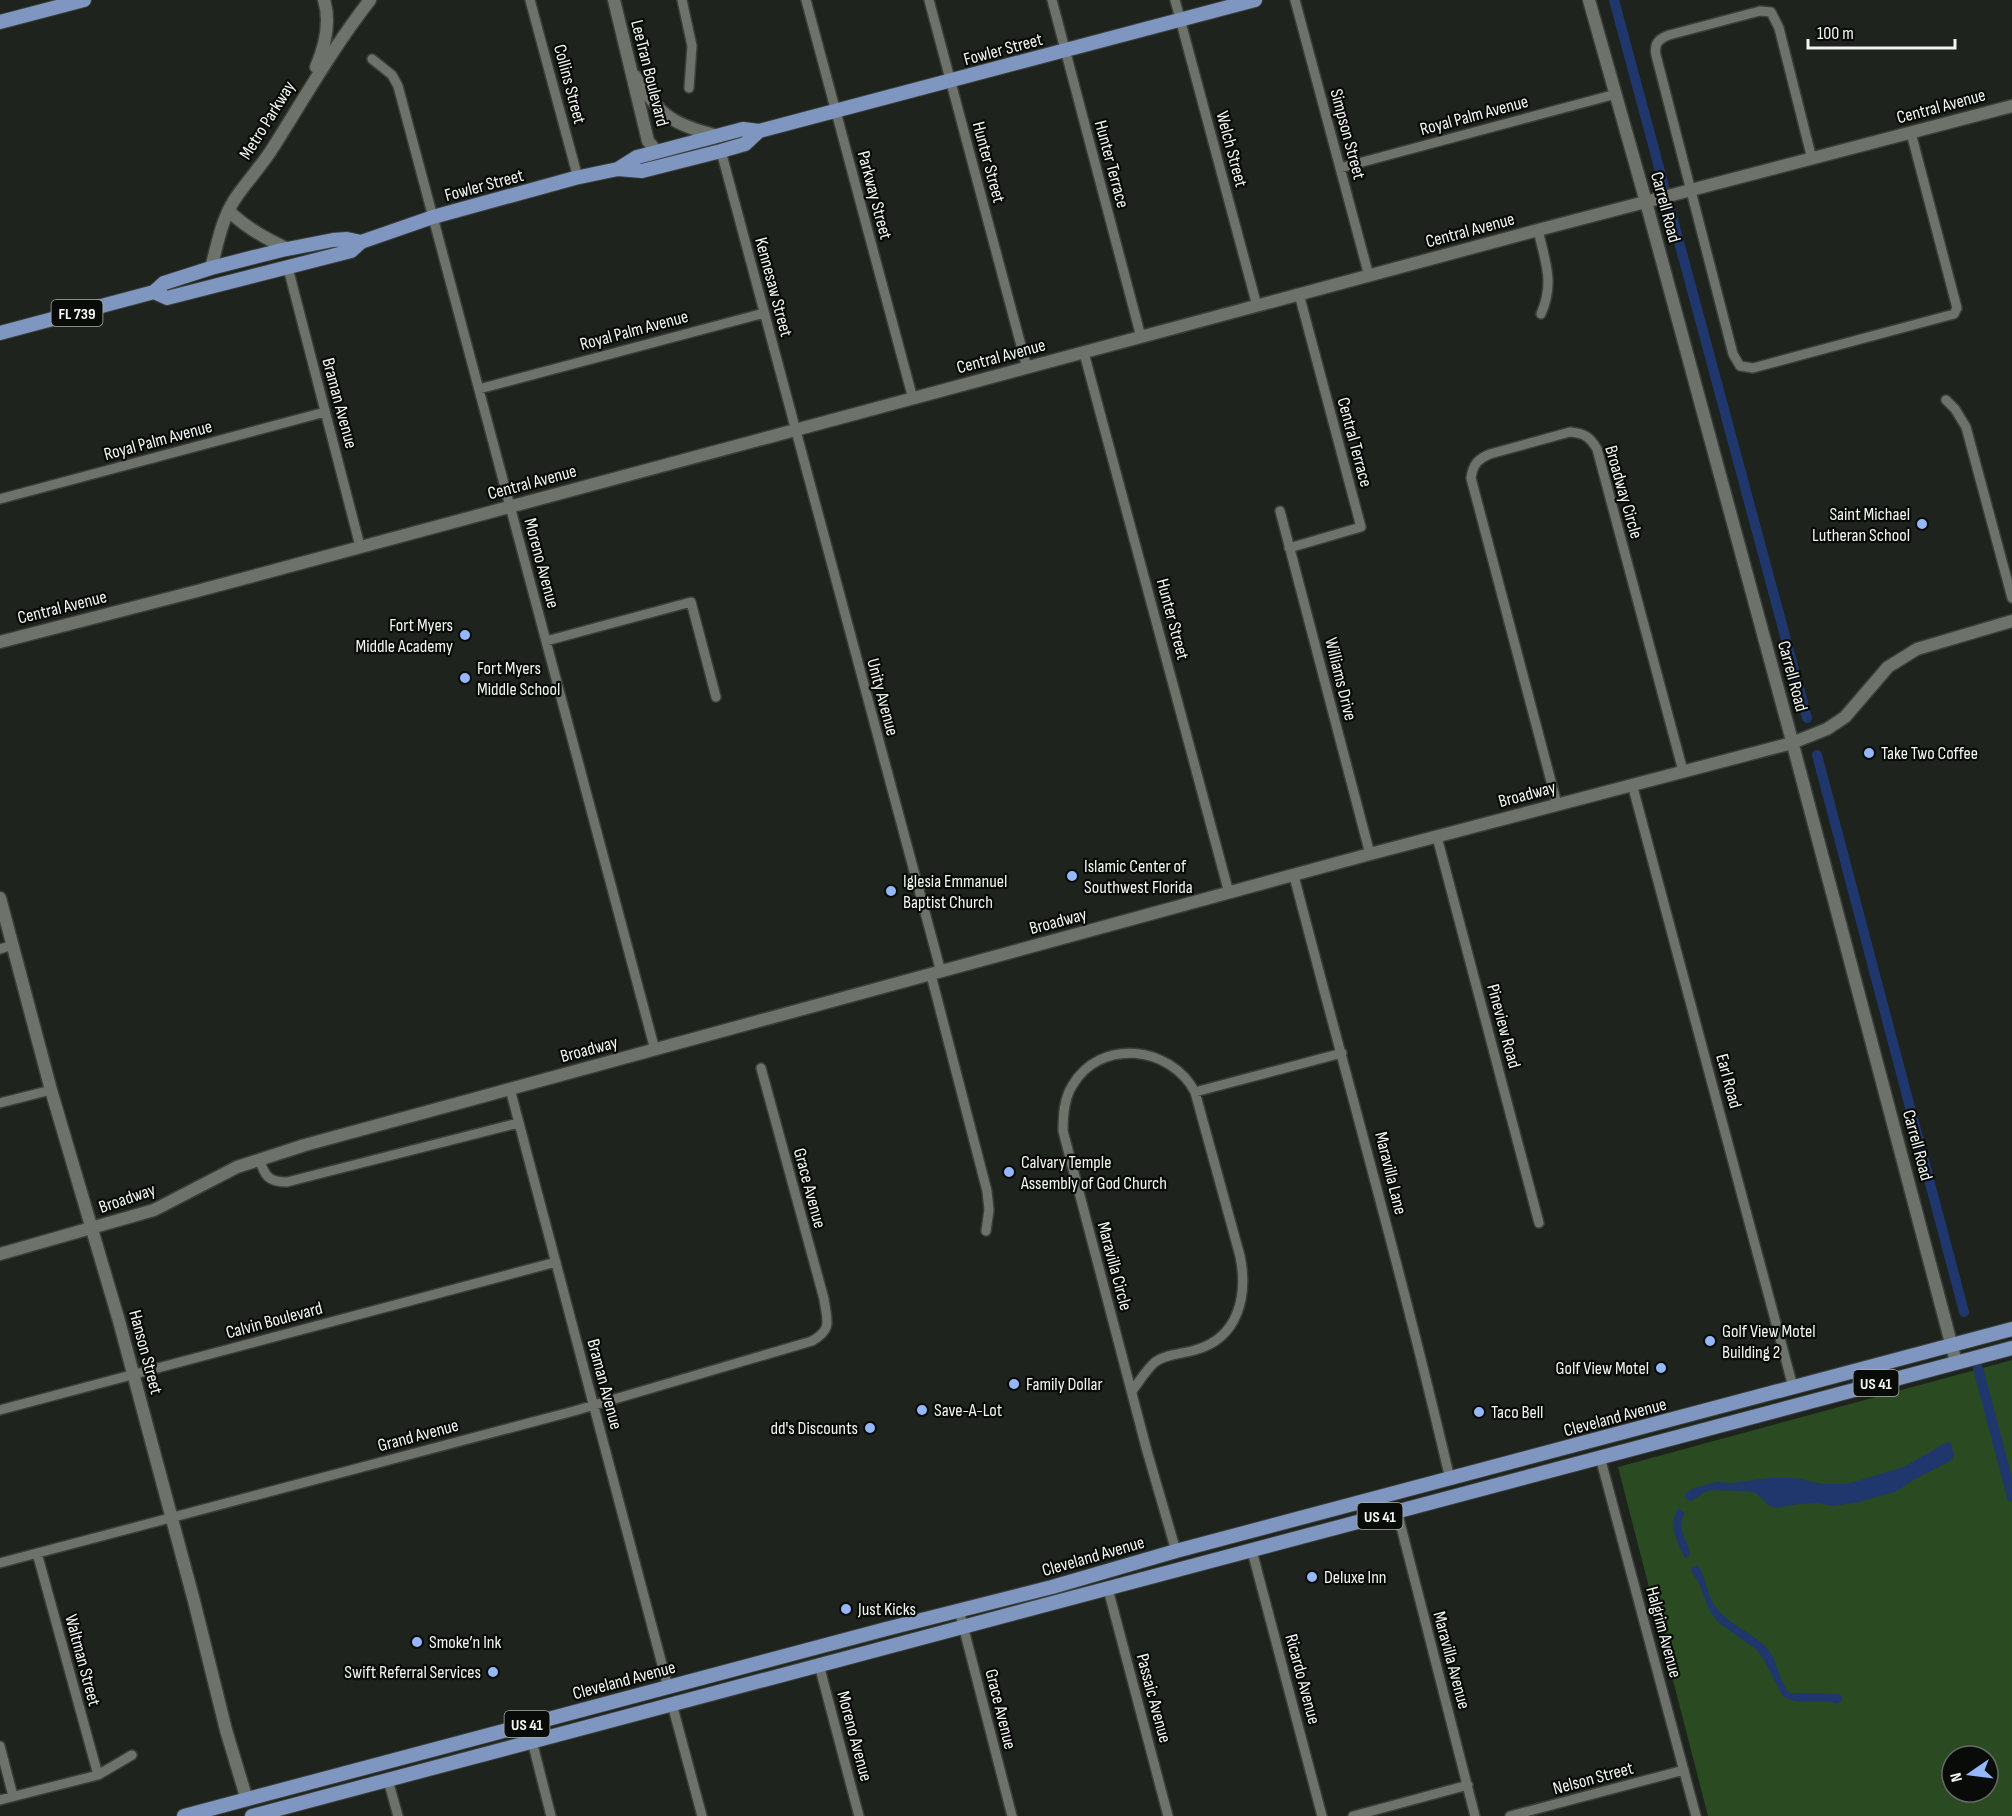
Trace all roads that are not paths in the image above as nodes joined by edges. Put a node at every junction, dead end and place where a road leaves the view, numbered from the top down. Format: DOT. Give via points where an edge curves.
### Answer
graph roads {
  1 [pos="84,0"];
  2 [pos="324,0"];
  3 [pos="370,0"];
  4 [pos="530,0"];
  5 [pos="614,0"];
  6 [pos="682,0"];
  7 [pos="806,0"];
  8 [pos="929,0"];
  9 [pos="1052,0"];
  10 [pos="1175,0"];
  11 [pos="1255,0"];
  12 [pos="1295,0"];
  13 [pos="1589,0"];
  14 [pos="1180,20"];
  15 [pos="0,22"];
  16 [pos="1065,50"];
  17 [pos="372,59"];
  18 [pos="628,64"];
  19 [pos="951,81"];
  20 [pos="689,88"];
  21 [pos="307,90"];
  22 [pos="1616,94"];
  23 [pos="2012,106"];
  24 [pos="836,112"];
  25 [pos="759,131"];
  26 [pos="1911,133"];
  27 [pos="718,136"];
  28 [pos="657,152"];
  29 [pos="721,152"];
  30 [pos="1812,159"];
  31 [pos="666,165"];
  32 [pos="1340,168"];
  33 [pos="618,169"];
  34 [pos="578,178"];
  35 [pos="1686,192"];
  36 [pos="1651,201"];
  37 [pos="229,211"];
  38 [pos="433,217"];
  39 [pos="1538,230"];
  40 [pos="347,239"];
  41 [pos="361,242"];
  42 [pos="288,249"];
  43 [pos="211,268"];
  44 [pos="288,268"];
  45 [pos="1369,276"];
  46 [pos="154,292"];
  47 [pos="191,292"];
  48 [pos="1299,294"];
  49 [pos="1257,306"];
  50 [pos="764,313"];
  51 [pos="1541,314"];
  52 [pos="0,333"];
  53 [pos="1141,337"];
  54 [pos="1084,353"];
  55 [pos="1027,368"];
  56 [pos="479,389"];
  57 [pos="913,399"];
  58 [pos="1946,400"];
  59 [pos="325,412"];
  60 [pos="794,430"];
  61 [pos="0,499"];
  62 [pos="510,506"];
  63 [pos="1280,511"];
  64 [pos="360,546"];
  65 [pos="1290,548"];
  66 [pos="2012,598"];
  67 [pos="2012,621"];
  68 [pos="546,641"];
  69 [pos="0,642"];
  70 [pos="716,697"];
  71 [pos="1792,743"];
  72 [pos="1683,771"];
  73 [pos="1632,784"];
  74 [pos="1557,804"];
  75 [pos="1437,837"];
  76 [pos="1370,854"];
  77 [pos="1294,876"];
  78 [pos="1229,893"];
  79 [pos="0,898"];
  80 [pos="13,945"];
  81 [pos="0,949"];
  82 [pos="936,974"];
  83 [pos="655,1050"];
  84 [pos="1342,1053"];
  85 [pos="761,1068"];
  86 [pos="510,1089"];
  87 [pos="51,1090"];
  88 [pos="1195,1092"];
  89 [pos="0,1104"];
  90 [pos="518,1122"];
  91 [pos="259,1159"];
  92 [pos="1539,1223"];
  93 [pos="92,1228"];
  94 [pos="986,1231"];
  95 [pos="0,1254"];
  96 [pos="556,1262"];
  97 [pos="826,1316"];
  98 [pos="2012,1329"];
  99 [pos="1952,1345"];
  100 [pos="2012,1348"];
  101 [pos="1956,1362"];
  102 [pos="133,1374"];
  103 [pos="1793,1387"];
  104 [pos="1132,1391"];
  105 [pos="594,1405"];
  106 [pos="0,1410"];
  107 [pos="1637,1429"];
  108 [pos="1600,1457"];
  109 [pos="1450,1479"];
  110 [pos="1414,1507"];
  111 [pos="1397,1511"];
  112 [pos="171,1518"];
  113 [pos="1176,1551"];
  114 [pos="1252,1551"];
  115 [pos="37,1553"];
  116 [pos="0,1563"];
  117 [pos="1108,1589"];
  118 [pos="959,1610"];
  119 [pos="963,1627"];
  120 [pos="819,1665"];
  121 [pos="707,1677"];
  122 [pos="668,1687"];
  123 [pos="672,1704"];
  124 [pos="634,1714"];
  125 [pos="532,1741"];
  126 [pos="0,1746"];
  127 [pos="132,1755"];
  128 [pos="1684,1770"];
  129 [pos="98,1775"];
  130 [pos="388,1780"];
  131 [pos="1468,1785"];
  132 [pos="13,1796"];
  133 [pos="0,1800"];
  134 [pos="247,1800"];
  135 [pos="184,1816"];
  136 [pos="252,1816"];
  137 [pos="398,1816"];
  138 [pos="551,1816"];
  139 [pos="702,1816"];
  140 [pos="859,1816"];
  141 [pos="1012,1816"];
  142 [pos="1168,1816"];
  143 [pos="1322,1816"];
  144 [pos="1353,1816"];
  145 [pos="1475,1816"];
  146 [pos="1510,1816"];
  147 [pos="1696,1816"];
  1 -- 15 [label="main road"];
  2 -- 21 [label="street" via="325,41"];
  3 -- 21 [label="street, Metro Parkway"];
  4 -- 34 [label="street, Collins Street"];
  5 -- 18 [label="street, LeeTran Boulevard"];
  6 -- 20 [label="street" via="692,46"];
  7 -- 24 [label="street, Parkway Street"];
  8 -- 19 [label="street, Hunter Street"];
  9 -- 16 [label="street, Hunter Terrace"];
  10 -- 14 [label="street, Welch Street"];
  11 -- 14 [label="main road, Fowler Street"];
  12 -- 32 [label="street, Simpson Street"];
  13 -- 22 [label="street, Carrell Road"];
  14 -- 16 [label="main road, Fowler Street"];
  14 -- 49 [label="street, Welch Street"];
  16 -- 19 [label="main road, Fowler Street"];
  16 -- 53 [label="street, Hunter Terrace"];
  17 -- 38 [label="street, Moreno Avenue" via="393,75 398,86"];
  18 -- 27 [label="street" via="657,108 671,120"];
  18 -- 28 [label="street, LeeTran Boulevard" via="648,141"];
  19 -- 24 [label="main road, Fowler Street"];
  19 -- 55 [label="street, Hunter Street"];
  21 -- 37 [label="street, Metro Parkway"];
  22 -- 32 [label="street, Royal Palm Avenue"];
  22 -- 36 [label="street, Carrell Road"];
  23 -- 26 [label="street, Central Avenue"];
  24 -- 25 [label="main road, Fowler Street"];
  24 -- 57 [label="street, Parkway Street"];
  25 -- 27 [label="main road, Fowler Street" via="743,129"];
  25 -- 29 [label="main road, Fowler Street" via="745,144"];
  26 -- 30 [label="street, Central Avenue"];
  26 -- 35 [label="street" via="1956,312 1764,365 1746,368 1736,361"];
  27 -- 28 [label="main road, Fowler Street"];
  28 -- 31 [label="main road"];
  28 -- 33 [label="main road, Fowler Street" via="637,157"];
  29 -- 31 [label="main road, Fowler Street"];
  29 -- 50 [label="street, Kennesaw Street"];
  30 -- 35 [label="street, Central Avenue"];
  30 -- 35 [label="street" via="1779,28 1771,12 1760,11 1669,34 1655,47"];
  31 -- 33 [label="main road, Fowler Street" via="642,171"];
  32 -- 45 [label="street, Simpson Street"];
  33 -- 34 [label="main road, Fowler Street"];
  34 -- 38 [label="main road, Fowler Street"];
  35 -- 36 [label="street, Central Avenue"];
  36 -- 39 [label="street, Central Avenue"];
  36 -- 71 [label="street, Carrell Road"];
  37 -- 42 [label="street" via="242,223"];
  37 -- 43 [label="street, Metro Parkway"];
  38 -- 41 [label="main road, Fowler Street"];
  38 -- 56 [label="street, Moreno Avenue"];
  39 -- 45 [label="street, Central Avenue"];
  39 -- 51 [label="street" via="1549,282"];
  40 -- 41 [label="main road, Fowler Street"];
  40 -- 42 [label="main road, Fowler Street"];
  40 -- 44 [label="main road" via="299,256"];
  41 -- 44 [label="main road, Fowler Street" via="351,251"];
  42 -- 43 [label="main road, Fowler Street"];
  43 -- 46 [label="main road, Fowler Street" via="164,283"];
  43 -- 47 [label="main road"];
  44 -- 47 [label="main road, Fowler Street"];
  44 -- 59 [label="street, Braman Avenue"];
  45 -- 48 [label="street, Central Avenue"];
  46 -- 47 [label="main road, Fowler Street / FL 739" via="167,298"];
  46 -- 52 [label="main road, Fowler Street / FL 739"];
  48 -- 49 [label="street, Central Avenue"];
  48 -- 65 [label="street, Central Terrace" via="1361,527"];
  49 -- 53 [label="street, Central Avenue"];
  50 -- 56 [label="street, Royal Palm Avenue"];
  50 -- 60 [label="street, Kennesaw Street"];
  53 -- 54 [label="street, Central Avenue"];
  54 -- 55 [label="street, Central Avenue"];
  54 -- 78 [label="street, Hunter Street"];
  55 -- 57 [label="street, Central Avenue"];
  56 -- 62 [label="street, Moreno Avenue"];
  57 -- 60 [label="street, Central Avenue"];
  58 -- 66 [label="street" via="1966,427"];
  59 -- 61 [label="street, Royal Palm Avenue"];
  59 -- 64 [label="street, Braman Avenue"];
  60 -- 62 [label="street, Central Avenue"];
  60 -- 82 [label="street, Unity Avenue"];
  62 -- 64 [label="street, Central Avenue"];
  62 -- 68 [label="street, Moreno Avenue"];
  63 -- 65 [label="street, Williams Drive"];
  64 -- 69 [label="street, Central Avenue"];
  65 -- 76 [label="street, Williams Drive"];
  67 -- 71 [label="street, Broadway" via="1917,649 1888,667 1845,717"];
  68 -- 70 [label="street" via="691,602"];
  68 -- 83 [label="street, Moreno Avenue"];
  71 -- 72 [label="street, Broadway"];
  71 -- 99 [label="street, Carrell Road"];
  72 -- 73 [label="street, Broadway"];
  72 -- 74 [label="street, Broadway Circle" via="1597,449 1591,439 1570,432 1524,444 1480,458 1471,478"];
  73 -- 74 [label="street, Broadway"];
  73 -- 103 [label="street, Earl Road"];
  74 -- 75 [label="street, Broadway"];
  75 -- 76 [label="street, Broadway"];
  75 -- 92 [label="street, Pineview Road"];
  76 -- 77 [label="street, Broadway"];
  77 -- 78 [label="street, Broadway"];
  77 -- 84 [label="street, Maravilla Lane"];
  78 -- 82 [label="street, Broadway"];
  79 -- 80 [label="street, Hanson Street"];
  80 -- 81 [label="street"];
  80 -- 87 [label="street, Hanson Street"];
  82 -- 83 [label="street, Broadway"];
  82 -- 94 [label="street, Unity Avenue" via="987,1191"];
  83 -- 86 [label="street, Broadway"];
  84 -- 88 [label="street"];
  84 -- 109 [label="street, Maravilla Lane"];
  85 -- 97 [label="street, Grace Avenue"];
  86 -- 90 [label="street, Braman Avenue"];
  86 -- 91 [label="street, Broadway"];
  87 -- 89 [label="street"];
  87 -- 93 [label="street, Hanson Street"];
  88 -- 104 [label="street, Maravilla Circle" via="1240,1256 1244,1291 1235,1319 1224,1334 1206,1346 1157,1361"];
  88 -- 104 [label="street, Maravilla Circle" via="1185,1076 1167,1062 1149,1054 1129,1052 1102,1059 1084,1072 1072,1085 1064,1107 1064,1142"];
  90 -- 91 [label="street" via="287,1182 269,1178"];
  90 -- 96 [label="street, Braman Avenue"];
  91 -- 93 [label="street, Broadway" via="154,1210"];
  93 -- 95 [label="street, Broadway"];
  93 -- 102 [label="street, Hanson Street"];
  96 -- 102 [label="street, Calvin Boulevard"];
  96 -- 105 [label="street, Braman Avenue"];
  97 -- 105 [label="street, Grand Avenue" via="828,1325 823,1335 812,1341"];
  98 -- 99 [label="main road, Cleveland Avenue / US 41"];
  99 -- 101 [label="street, Carrell Road"];
  99 -- 103 [label="main road, Cleveland Avenue / US 41"];
  100 -- 101 [label="main road, Cleveland Avenue / US 41"];
  101 -- 108 [label="main road, Cleveland Avenue / US 41"];
  102 -- 106 [label="street, Calvin Boulevard"];
  102 -- 112 [label="street, Hanson Street"];
  103 -- 107 [label="main road, Cleveland Avenue / US 41"];
  104 -- 113 [label="street, Maravilla Circle"];
  105 -- 112 [label="street, Grand Avenue"];
  105 -- 122 [label="street, Braman Avenue"];
  107 -- 108 [label="main road"];
  107 -- 109 [label="main road, Cleveland Avenue / US 41"];
  108 -- 110 [label="main road, Cleveland Avenue / US 41"];
  108 -- 128 [label="street, Halgrim Avenue"];
  109 -- 110 [label="main road"];
  109 -- 113 [label="main road, Cleveland Avenue / US 41"];
  110 -- 111 [label="main road, Cleveland Avenue / US 41"];
  111 -- 114 [label="main road, Cleveland Avenue / US 41"];
  111 -- 131 [label="street, Maravilla Avenue"];
  112 -- 115 [label="street, Grand Avenue"];
  112 -- 134 [label="street, Hanson Street"];
  113 -- 118 [label="main road, Cleveland Avenue / US 41"];
  114 -- 117 [label="main road, Cleveland Avenue / US 41"];
  114 -- 143 [label="street, Ricardo Avenue"];
  115 -- 116 [label="street, Grand Avenue"];
  115 -- 129 [label="street, Waltman Street"];
  117 -- 119 [label="main road, Cleveland Avenue / US 41"];
  117 -- 142 [label="street, Passaic Avenue"];
  118 -- 119 [label="street, Grace Avenue"];
  118 -- 121 [label="main road, Cleveland Avenue / US 41"];
  119 -- 120 [label="main road, Cleveland Avenue / US 41"];
  119 -- 141 [label="street, Grace Avenue"];
  120 -- 123 [label="main road, Cleveland Avenue / US 41"];
  120 -- 140 [label="street, Moreno Avenue"];
  121 -- 122 [label="main road, Cleveland Avenue / US 41"];
  121 -- 123 [label="main road" via="683,1691"];
  122 -- 124 [label="main road"];
  122 -- 134 [label="main road, Cleveland Avenue / US 41"];
  123 -- 124 [label="main road, Cleveland Avenue / US 41"];
  123 -- 139 [label="street"];
  124 -- 125 [label="main road, Cleveland Avenue / US 41"];
  125 -- 130 [label="main road, Cleveland Avenue / US 41"];
  125 -- 138 [label="street"];
  126 -- 132 [label="street"];
  127 -- 129 [label="street"];
  128 -- 146 [label="street, Nelson Street"];
  128 -- 147 [label="street, Halgrim Avenue"];
  129 -- 132 [label="street"];
  130 -- 136 [label="main road, Cleveland Avenue / US 41"];
  130 -- 137 [label="street"];
  131 -- 144 [label="street"];
  131 -- 145 [label="street, Maravilla Avenue"];
  132 -- 133 [label="street"];
  134 -- 135 [label="main road, Cleveland Avenue / US 41"];
  134 -- 136 [label="street, Hanson Street"];
}
